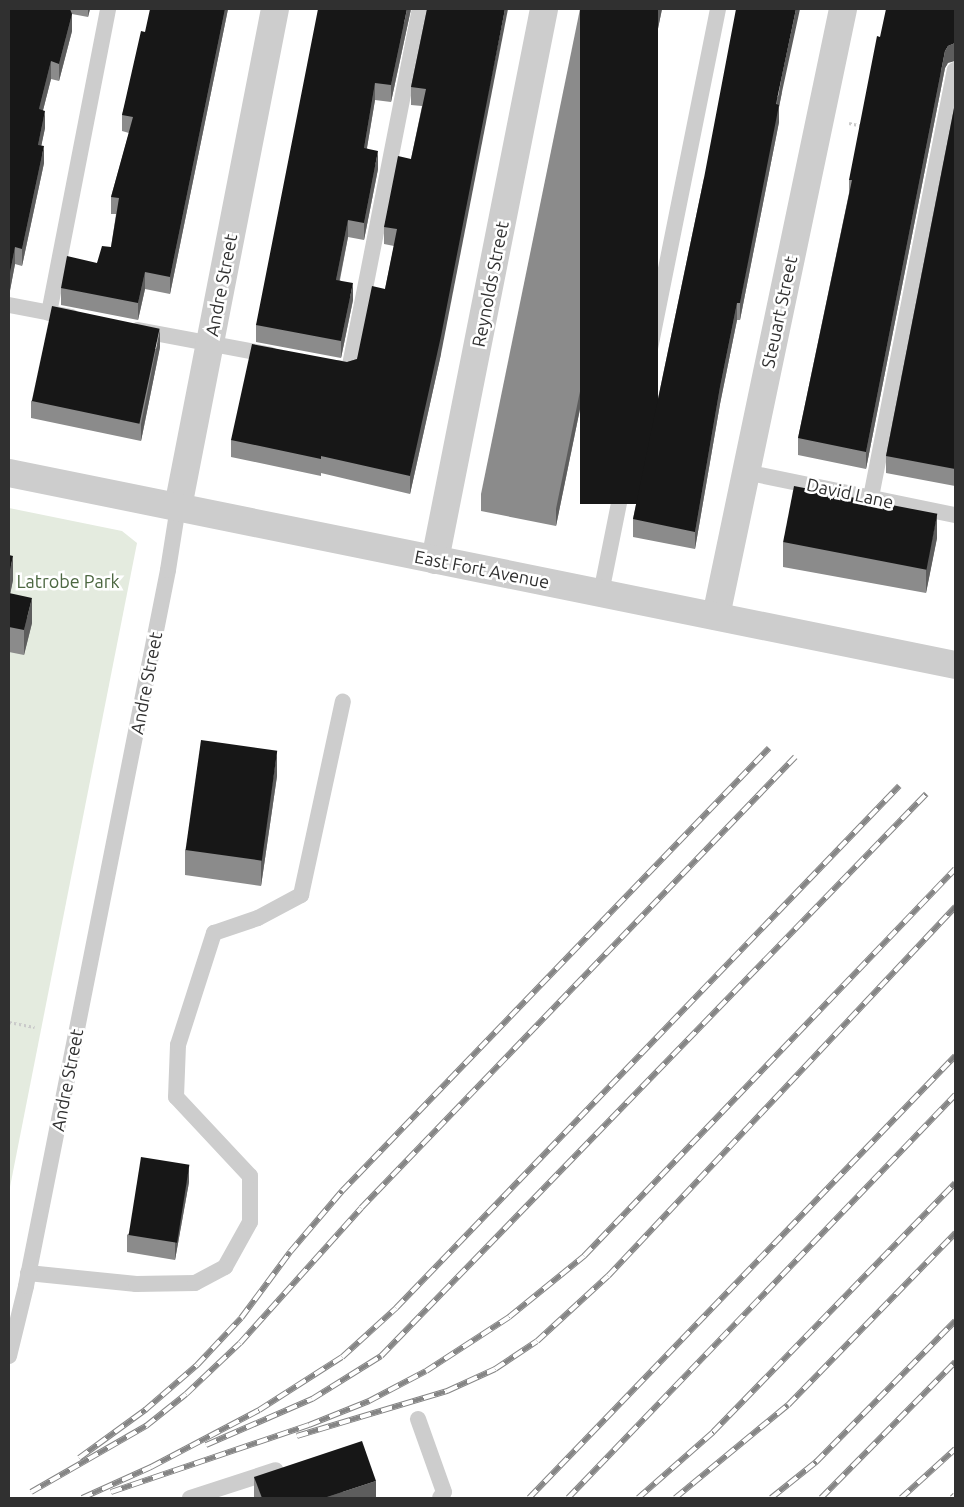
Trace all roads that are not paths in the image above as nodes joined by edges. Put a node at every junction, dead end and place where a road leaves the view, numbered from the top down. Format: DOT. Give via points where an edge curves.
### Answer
graph roads {
  1 [pos="108,9"];
  2 [pos="275,9"];
  3 [pos="420,9"];
  4 [pos="544,9"];
  5 [pos="718,9"];
  6 [pos="842,9"];
  7 [pos="955,70"];
  8 [pos="9,305"];
  9 [pos="49,313"];
  10 [pos="87,320"];
  11 [pos="125,327"];
  12 [pos="210,344"];
  13 [pos="283,358"];
  14 [pos="320,365"];
  15 [pos="745,472"];
  16 [pos="9,473"];
  17 [pos="871,497"];
  18 [pos="178,507"];
  19 [pos="955,515"];
  20 [pos="435,560"];
  21 [pos="601,593"];
  22 [pos="716,616"];
  23 [pos="955,665"];
  24 [pos="343,701"];
  25 [pos="28,1273"];
  26 [pos="9,1356"];
  27 [pos="418,1419"];
  28 [pos="292,1465"];
  29 [pos="190,1498"];
  30 [pos="440,1498"];
  1 -- 9 [label="lane"];
  2 -- 12 [label="street, Andre Street"];
  3 -- 14 [label="lane" via="349,370"];
  4 -- 20 [label="street, Reynolds Street"];
  5 -- 21 [label="lane"];
  6 -- 15 [label="street, Steuart Street"];
  7 -- 17 [label="lane"];
  8 -- 9 [label="lane"];
  9 -- 10 [label="lane"];
  11 -- 12 [label="lane"];
  12 -- 13 [label="lane"];
  12 -- 18 [label="street, Andre Street"];
  15 -- 17 [label="lane, David Lane"];
  15 -- 22 [label="street, Steuart Street"];
  16 -- 18 [label="street, East Fort Avenue"];
  17 -- 19 [label="lane, David Lane"];
  18 -- 20 [label="street, East Fort Avenue"];
  18 -- 25 [label="lane, Andre Street"];
  20 -- 21 [label="street, East Fort Avenue"];
  21 -- 22 [label="street, East Fort Avenue"];
  22 -- 23 [label="street, East Fort Avenue"];
  24 -- 25 [label="lane" via="301,895 258,918 214,933 178,1045 176,1097 250,1176 250,1222 225,1267 195,1283 136,1284"];
  25 -- 26 [label="lane, Andre Street"];
  27 -- 30 [label="lane" via="444,1492"];
  28 -- 29 [label="lane"];
}
